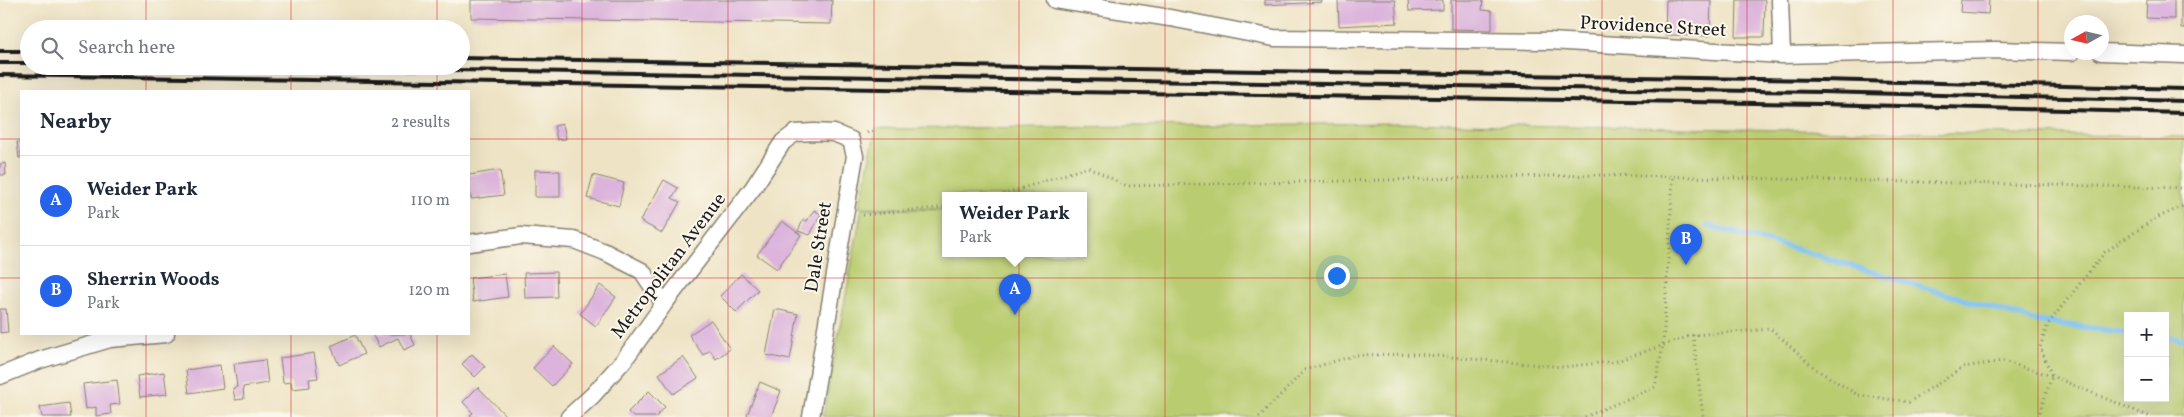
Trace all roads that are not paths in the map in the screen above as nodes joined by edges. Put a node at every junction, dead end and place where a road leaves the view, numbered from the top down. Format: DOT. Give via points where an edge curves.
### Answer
graph roads {
  1 [pos="1055,0"];
  2 [pos="1780,0"];
  3 [pos="2064,52"];
  4 [pos="2109,52"];
  5 [pos="1782,55"];
  6 [pos="2184,55"];
  7 [pos="795,134"];
  8 [pos="470,243"];
  9 [pos="664,304"];
  10 [pos="155,335"];
  11 [pos="0,376"];
  12 [pos="569,417"];
  13 [pos="811,417"];
  1 -- 5 [label="street, Providence Street" via="1274,38 1550,41"];
  2 -- 5 [label="street"];
  3 -- 5 [label="street, Providence Street" via="1996,50"];
  4 -- 6 [label="street"];
  7 -- 9 [label="street, Metropolitan Avenue" via="783,142 753,188"];
  7 -- 13 [label="street, Dale Street" via="834,133 851,140 855,156"];
  8 -- 9 [label="street" via="521,236 574,240 642,271"];
  9 -- 12 [label="street, Metropolitan Avenue" via="624,360"];
  10 -- 11 [label="street" via="110,339"];
}
